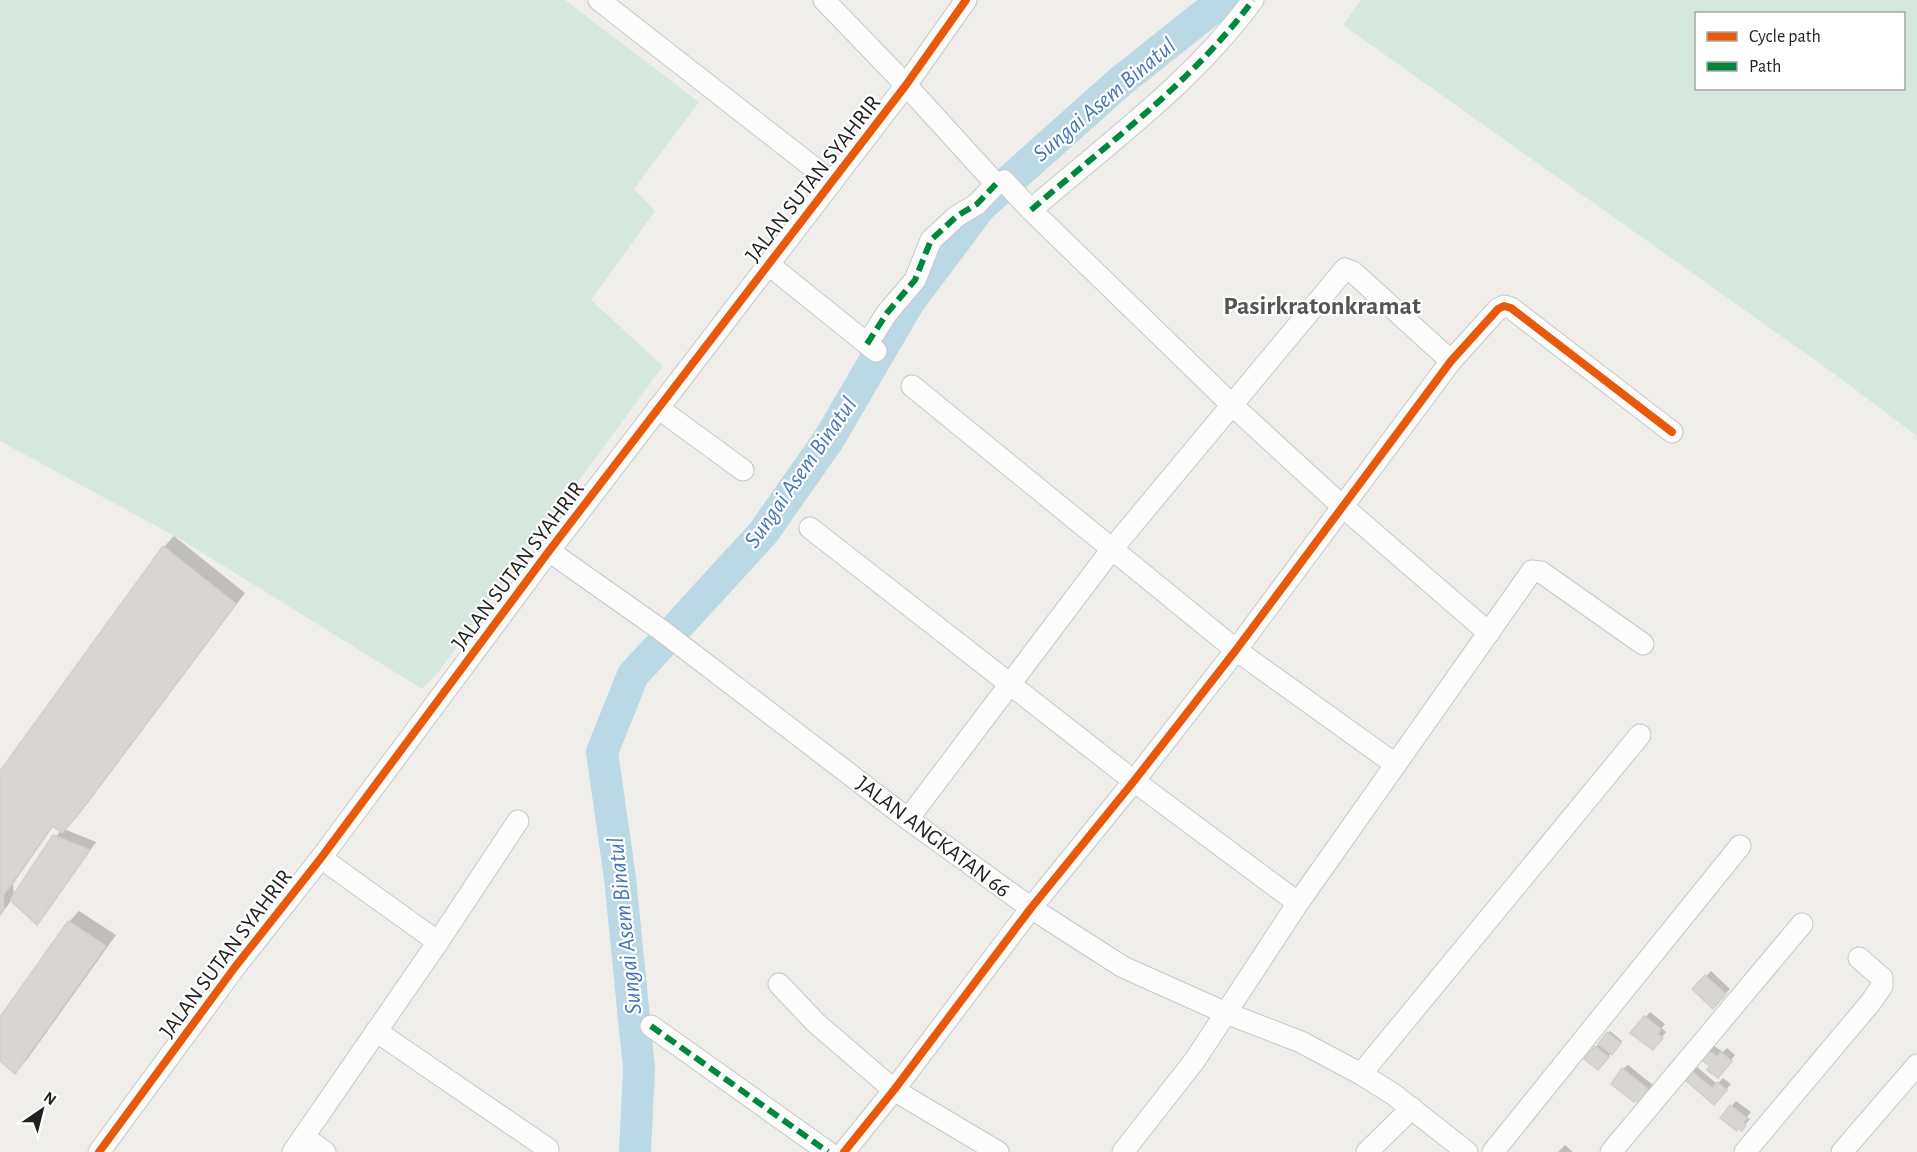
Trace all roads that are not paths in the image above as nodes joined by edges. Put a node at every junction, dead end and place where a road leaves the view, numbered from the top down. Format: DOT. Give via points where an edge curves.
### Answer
graph roads {
  1 [pos="599,0"];
  2 [pos="824,0"];
  3 [pos="966,0"];
  4 [pos="1253,0"];
  5 [pos="906,85"];
  6 [pos="832,182"];
  7 [pos="1000,182"];
  8 [pos="1029,208"];
  9 [pos="768,264"];
  10 [pos="1451,361"];
  11 [pos="912,386"];
  12 [pos="1232,405"];
  13 [pos="658,408"];
  14 [pos="1672,432"];
  15 [pos="743,470"];
  16 [pos="1342,506"];
  17 [pos="810,528"];
  18 [pos="1112,549"];
  19 [pos="549,550"];
  20 [pos="1489,633"];
  21 [pos="1643,644"];
  22 [pos="1236,650"];
  23 [pos="1011,685"];
  24 [pos="1640,735"];
  25 [pos="1395,764"];
  26 [pos="1134,781"];
  27 [pos="908,819"];
  28 [pos="518,821"];
  29 [pos="1740,846"];
  30 [pos="321,858"];
  31 [pos="1298,903"];
  32 [pos="1031,908"];
  33 [pos="1802,924"];
  34 [pos="438,942"];
  35 [pos="1859,958"];
  36 [pos="779,984"];
  37 [pos="1226,1013"];
  38 [pos="651,1026"];
  39 [pos="376,1031"];
  40 [pos="1917,1065"];
  41 [pos="1361,1074"];
  42 [pos="894,1090"];
  43 [pos="1412,1108"];
  44 [pos="299,1144"];
  45 [pos="548,1149"];
  46 [pos="99,1152"];
  47 [pos="325,1152"];
  48 [pos="828,1152"];
  49 [pos="844,1152"];
  50 [pos="998,1152"];
  51 [pos="1123,1152"];
  52 [pos="1367,1152"];
  53 [pos="1467,1152"];
  54 [pos="1493,1152"];
  55 [pos="1611,1152"];
  56 [pos="1745,1152"];
  57 [pos="1842,1152"];
  1 -- 6 [label="street"];
  2 -- 5 [label="street"];
  3 -- 5 [label="street, JALAN SUTAN SYAHRIR"];
  4 -- 8 [label="street" via="1189,74"];
  5 -- 6 [label="street, JALAN SUTAN SYAHRIR"];
  5 -- 7 [label="street"];
  6 -- 9 [label="street, JALAN SUTAN SYAHRIR"];
  7 -- 8 [label="street"];
  7 -- 9 [label="street" via="931,240 915,280 887,314 872,347"];
  8 -- 12 [label="street"];
  9 -- 13 [label="street, JALAN SUTAN SYAHRIR"];
  10 -- 12 [label="street" via="1347,269"];
  10 -- 14 [label="street" via="1498,309 1507,306"];
  10 -- 16 [label="street"];
  11 -- 18 [label="street"];
  12 -- 16 [label="street"];
  12 -- 18 [label="street"];
  13 -- 15 [label="street"];
  13 -- 19 [label="street, JALAN SUTAN SYAHRIR"];
  16 -- 20 [label="street"];
  16 -- 22 [label="street"];
  17 -- 23 [label="street"];
  18 -- 22 [label="street"];
  18 -- 23 [label="street"];
  19 -- 27 [label="street, JALAN ANGKATAN 66" via="661,630"];
  19 -- 30 [label="street, JALAN SUTAN SYAHRIR"];
  20 -- 21 [label="street" via="1530,573 1536,570"];
  20 -- 25 [label="street"];
  22 -- 25 [label="street"];
  22 -- 26 [label="street"];
  23 -- 26 [label="street"];
  23 -- 27 [label="street"];
  24 -- 41 [label="street"];
  25 -- 31 [label="street"];
  26 -- 31 [label="street"];
  26 -- 32 [label="street"];
  27 -- 32 [label="street, JALAN ANGKATAN 66"];
  28 -- 34 [label="street"];
  29 -- 54 [label="street"];
  30 -- 34 [label="street"];
  30 -- 46 [label="street, JALAN SUTAN SYAHRIR"];
  31 -- 37 [label="street"];
  32 -- 37 [label="street, JALAN ANGKATAN 66" via="1123,967"];
  32 -- 42 [label="street"];
  33 -- 55 [label="street"];
  34 -- 39 [label="street"];
  35 -- 56 [label="street" via="1882,978 1882,986"];
  36 -- 42 [label="street" via="816,1023"];
  37 -- 41 [label="street, JALAN ANGKATAN 66" via="1301,1042"];
  37 -- 51 [label="street" via="1195,1060"];
  38 -- 48 [label="street"];
  39 -- 44 [label="street"];
  39 -- 45 [label="street"];
  40 -- 57 [label="street"];
  41 -- 43 [label="street, JALAN ANGKATAN 66"];
  42 -- 49 [label="street"];
  42 -- 50 [label="street"];
  43 -- 52 [label="street"];
  43 -- 53 [label="street, JALAN ANGKATAN 66"];
  44 -- 47 [label="street"];
}
